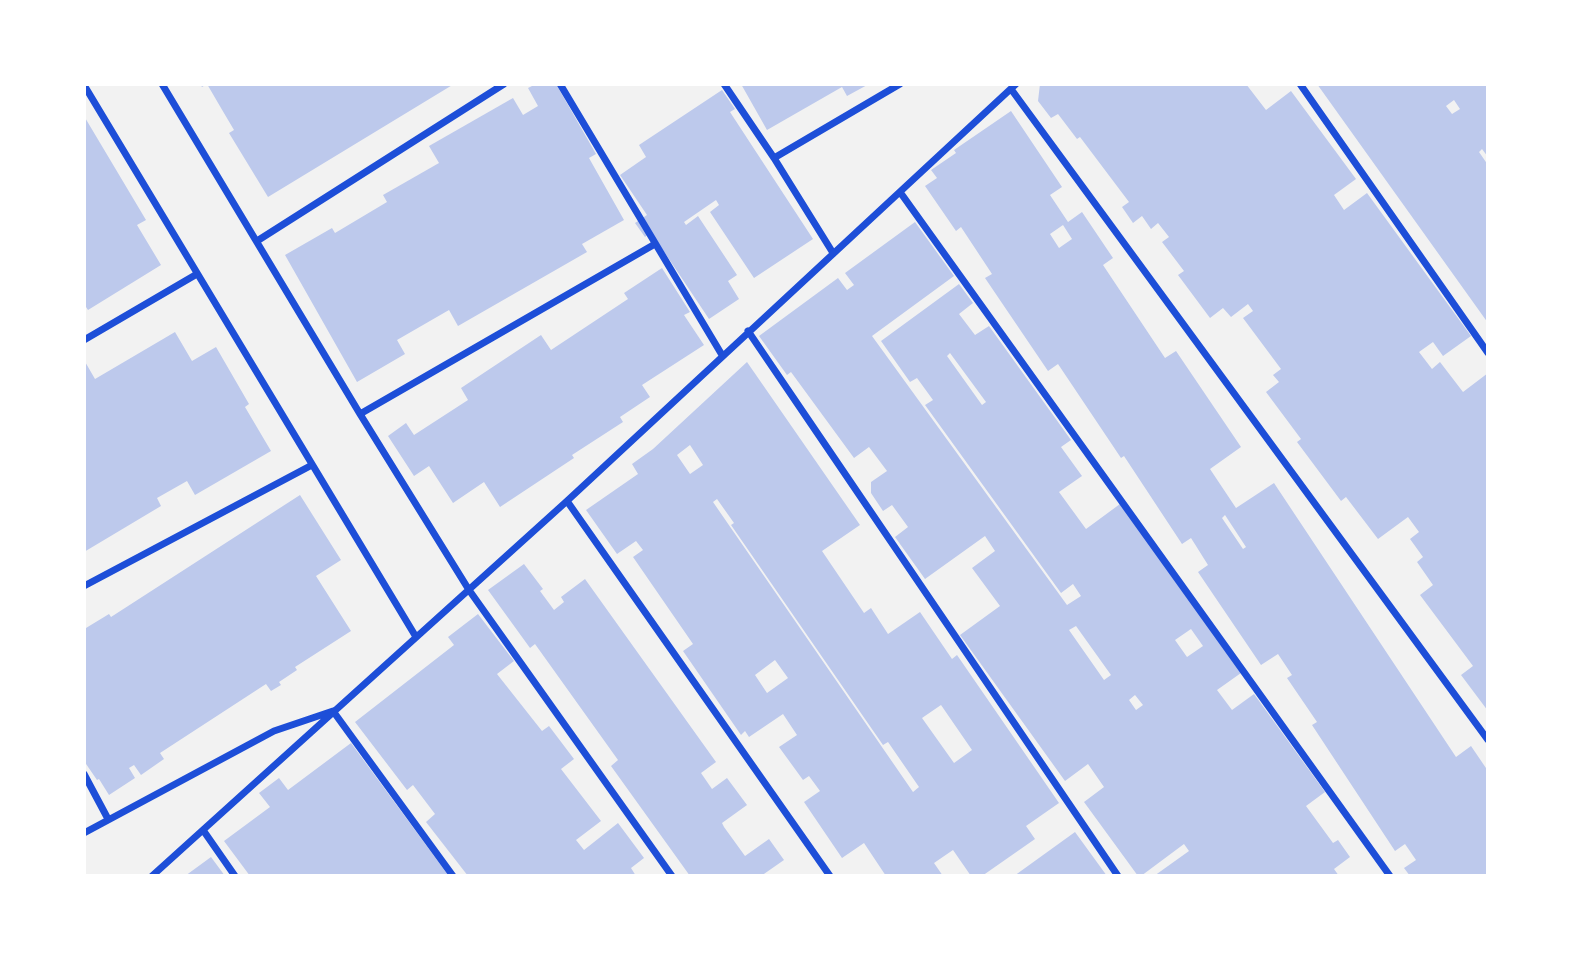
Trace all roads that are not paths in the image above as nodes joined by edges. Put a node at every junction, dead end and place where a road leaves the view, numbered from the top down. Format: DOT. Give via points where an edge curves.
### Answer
graph roads {
  1 [pos="162,84"];
  2 [pos="505,84"];
  3 [pos="560,84"];
  4 [pos="724,84"];
  5 [pos="900,84"];
  6 [pos="1300,84"];
  7 [pos="84,85"];
  8 [pos="1014,86"];
  9 [pos="92,98"];
  10 [pos="84,103"];
  11 [pos="774,158"];
  12 [pos="900,192"];
  13 [pos="257,241"];
  14 [pos="655,244"];
  15 [pos="833,253"];
  16 [pos="197,274"];
  17 [pos="748,331"];
  18 [pos="84,340"];
  19 [pos="1488,353"];
  20 [pos="722,355"];
  21 [pos="360,414"];
  22 [pos="312,465"];
  23 [pos="567,501"];
  24 [pos="84,586"];
  25 [pos="469,590"];
  26 [pos="416,637"];
  27 [pos="333,711"];
  28 [pos="1488,740"];
  29 [pos="84,775"];
  30 [pos="108,819"];
  31 [pos="202,830"];
  32 [pos="84,833"];
  33 [pos="152,876"];
  34 [pos="235,876"];
  35 [pos="453,876"];
  36 [pos="672,876"];
  37 [pos="830,876"];
  38 [pos="1118,876"];
  39 [pos="1390,876"];
  1 -- 13 [label="street"];
  2 -- 13 [label="street"];
  3 -- 14 [label="street"];
  4 -- 11 [label="street"];
  5 -- 11 [label="street"];
  6 -- 19 [label="street"];
  7 -- 9 [label="street"];
  8 -- 12 [label="street"];
  8 -- 28 [label="street"];
  9 -- 10 [label="street"];
  9 -- 16 [label="street"];
  11 -- 15 [label="street"];
  12 -- 15 [label="street"];
  12 -- 39 [label="street"];
  13 -- 21 [label="street"];
  14 -- 20 [label="street"];
  14 -- 21 [label="street"];
  15 -- 17 [label="street"];
  16 -- 18 [label="street"];
  16 -- 22 [label="street"];
  17 -- 20 [label="street"];
  17 -- 38 [label="street"];
  20 -- 23 [label="street"];
  21 -- 25 [label="street"];
  22 -- 24 [label="street"];
  22 -- 26 [label="street"];
  23 -- 25 [label="street"];
  23 -- 37 [label="street"];
  25 -- 26 [label="street"];
  25 -- 36 [label="street"];
  26 -- 27 [label="street"];
  27 -- 30 [label="street" via="274,731"];
  27 -- 31 [label="street"];
  27 -- 35 [label="street"];
  29 -- 30 [label="street"];
  30 -- 32 [label="street"];
  31 -- 33 [label="street"];
  31 -- 34 [label="street"];
}
